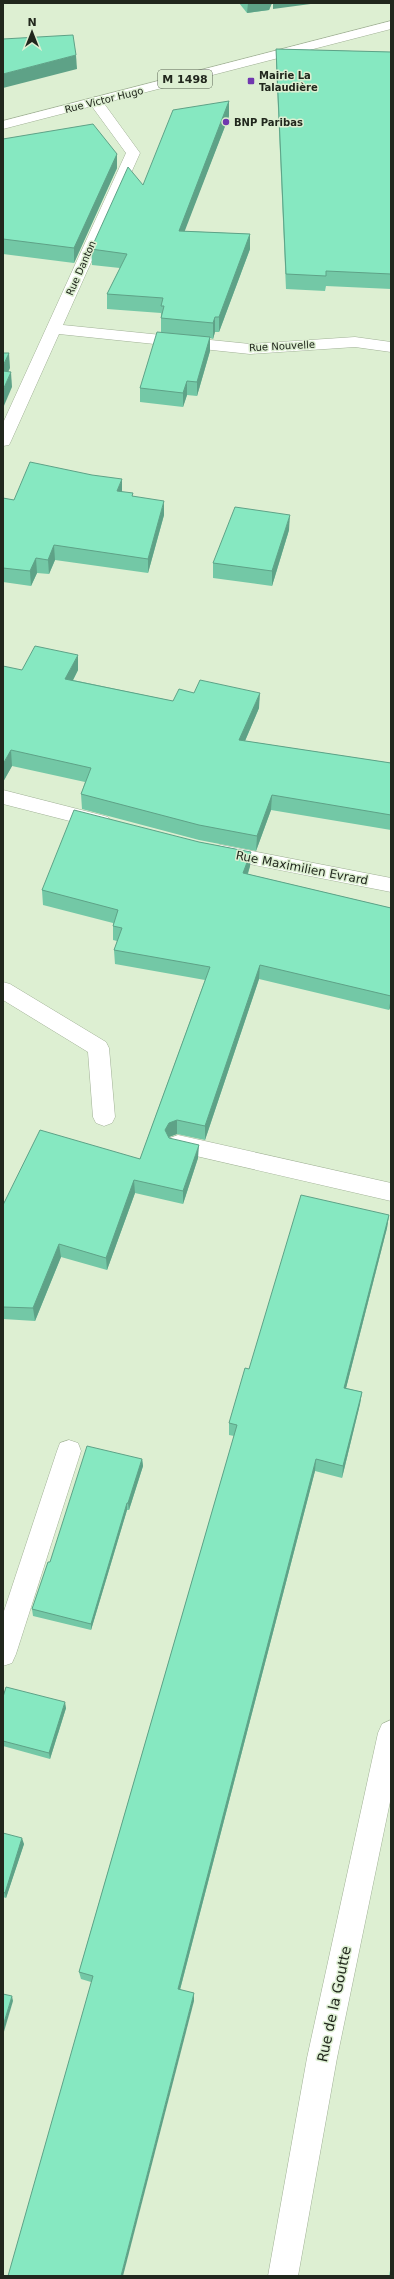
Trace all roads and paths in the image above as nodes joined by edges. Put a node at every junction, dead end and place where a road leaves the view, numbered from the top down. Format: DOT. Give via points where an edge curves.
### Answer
graph roads {
  1 [pos="391,25"];
  2 [pos="95,102"];
  3 [pos="3,125"];
  4 [pos="53,329"];
  5 [pos="391,347"];
  6 [pos="3,441"];
  7 [pos="3,797"];
  8 [pos="116,826"];
  9 [pos="207,849"];
  10 [pos="391,885"];
  11 [pos="3,990"];
  12 [pos="104,1117"];
  13 [pos="178,1144"];
  14 [pos="391,1192"];
  15 [pos="69,1452"];
  16 [pos="3,1654"];
  17 [pos="391,1733"];
  18 [pos="283,2276"];
  1 -- 2 [label="street, Rue Victor Hugo / M 1498"];
  2 -- 3 [label="street, Rue Victor Hugo / M 1498"];
  2 -- 4 [label="street, Rue Danton" via="133,153"];
  4 -- 5 [label="street, Rue Nouvelle" via="250,349 355,342"];
  4 -- 6 [label="street, Rue Danton"];
  7 -- 8 [label="street"];
  9 -- 10 [label="street, Rue Maximilien Evrard"];
  11 -- 12 [label="street" via="98,1048"];
  13 -- 14 [label="street"];
  15 -- 16 [label="street"];
  17 -- 18 [label="street, Rue de la Goutte" via="322,2058"];
}
